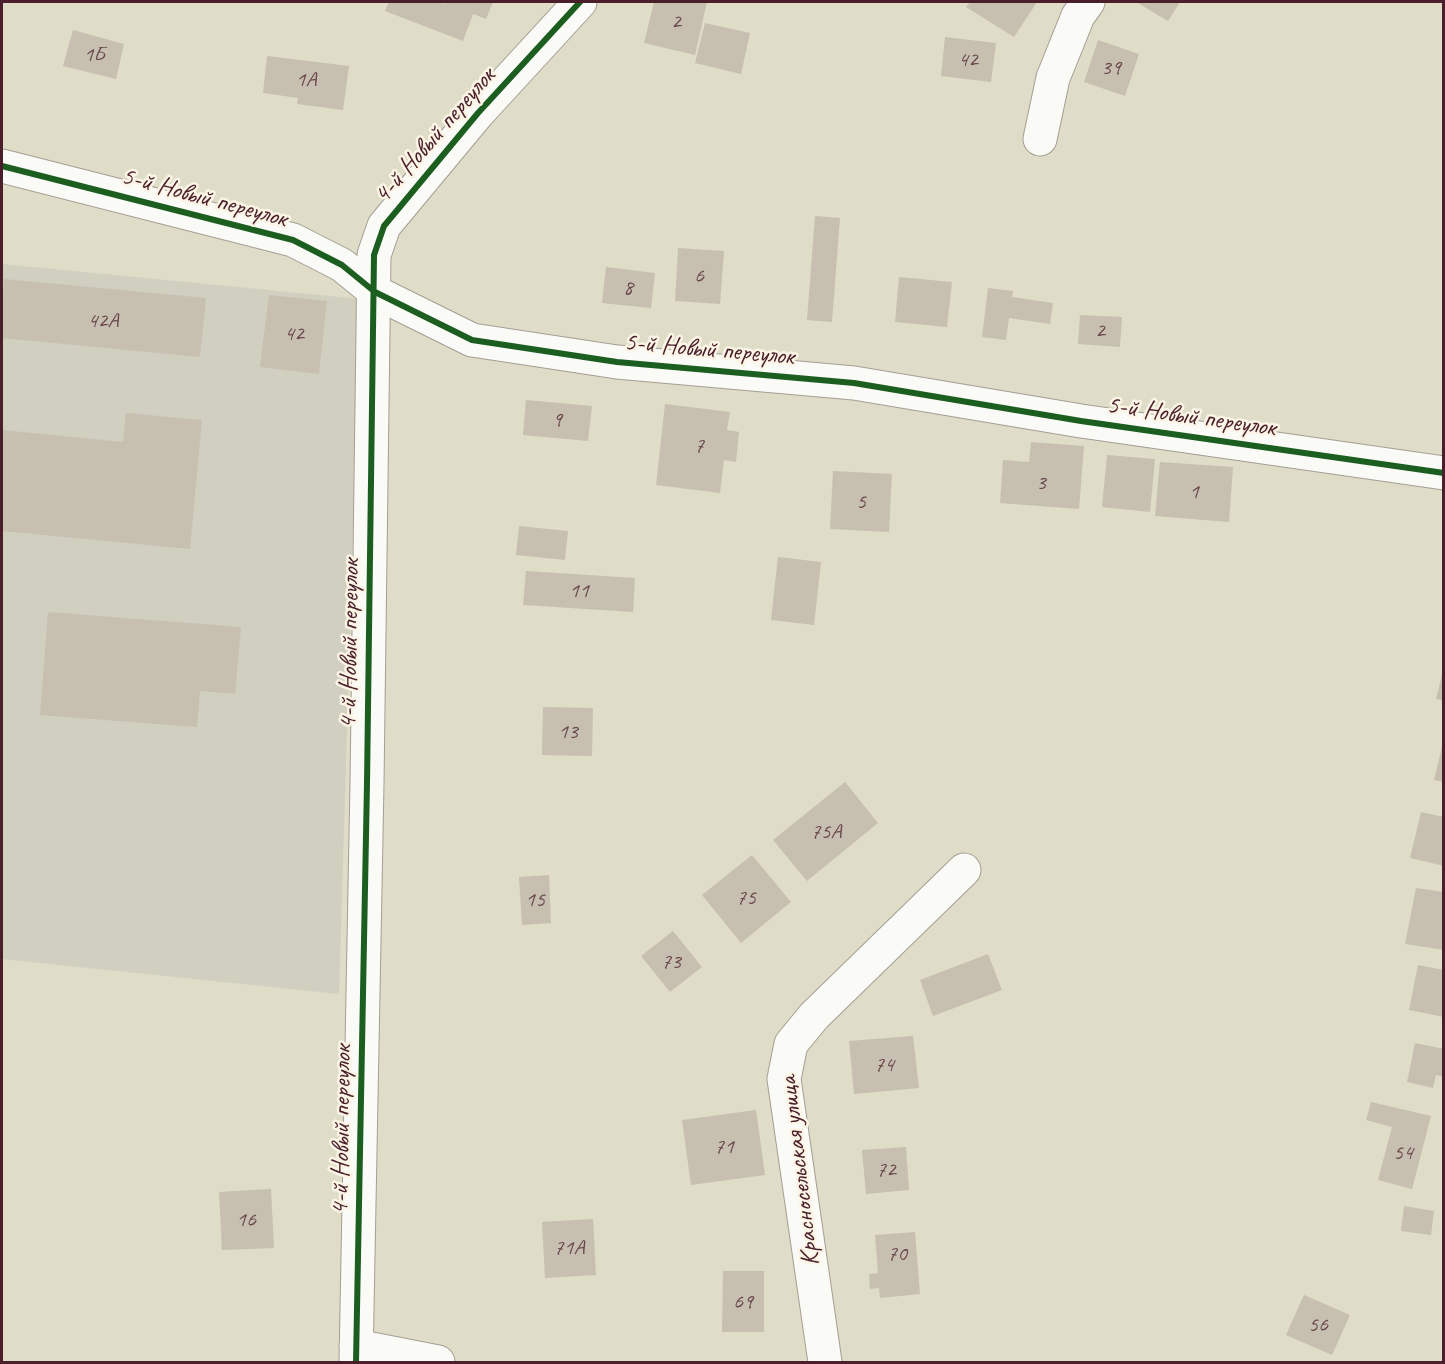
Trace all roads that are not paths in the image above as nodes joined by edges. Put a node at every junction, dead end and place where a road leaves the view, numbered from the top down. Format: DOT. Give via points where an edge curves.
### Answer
graph roads {
  1 [pos="580,2"];
  2 [pos="1088,2"];
  3 [pos="1040,139"];
  4 [pos="2,166"];
  5 [pos="375,292"];
  6 [pos="1443,473"];
  7 [pos="964,870"];
  8 [pos="356,1354"];
  9 [pos="438,1362"];
  10 [pos="825,1362"];
  1 -- 5 [label="street, 4-й Новый переулок" via="478,113 384,226 374,255"];
  2 -- 3 [label="street" via="1078,16 1053,78"];
  4 -- 5 [label="street, 5-й Новый переулок" via="293,240 342,265"];
  5 -- 6 [label="street, 5-й Новый переулок" via="472,340 617,362 855,382 1081,421"];
  5 -- 8 [label="street, 4-й Новый переулок"];
  7 -- 10 [label="street, Красносельская улица" via="814,1016 791,1044 784,1080"];
  8 -- 9 [label="street"];
}
